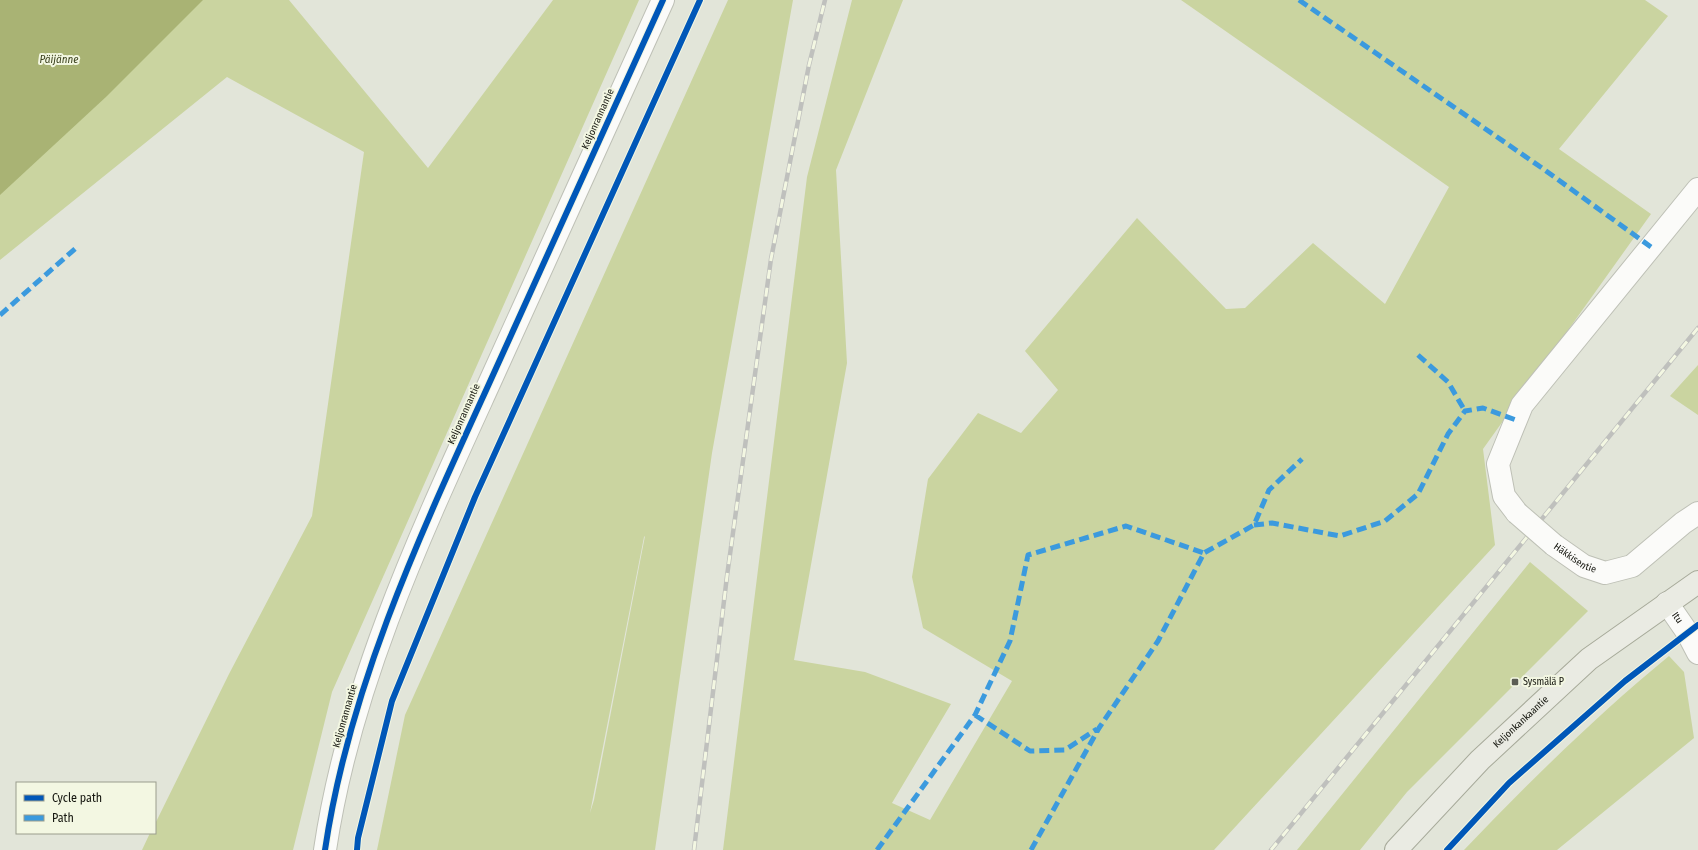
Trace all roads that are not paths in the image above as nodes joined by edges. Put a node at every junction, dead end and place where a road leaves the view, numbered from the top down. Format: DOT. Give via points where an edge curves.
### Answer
graph roads {
  1 [pos="663,0"];
  2 [pos="1698,189"];
  3 [pos="1698,513"];
  4 [pos="1698,582"];
  5 [pos="1667,603"];
  6 [pos="1698,653"];
  7 [pos="325,850"];
  8 [pos="1396,850"];
  1 -- 7 [label="street, Keljonrannantie" via="467,432 391,610 364,685 347,744"];
  2 -- 3 [label="street, Häkkisentie, bridge" via="1522,405 1498,464 1504,496 1517,513 1554,545 1584,566 1605,573 1632,566"];
  4 -- 5 [label="main road, Keljonkankaantie"];
  5 -- 6 [label="street, Itu"];
  5 -- 8 [label="main road, Keljonkankaantie" via="1589,659 1480,760"];
}
